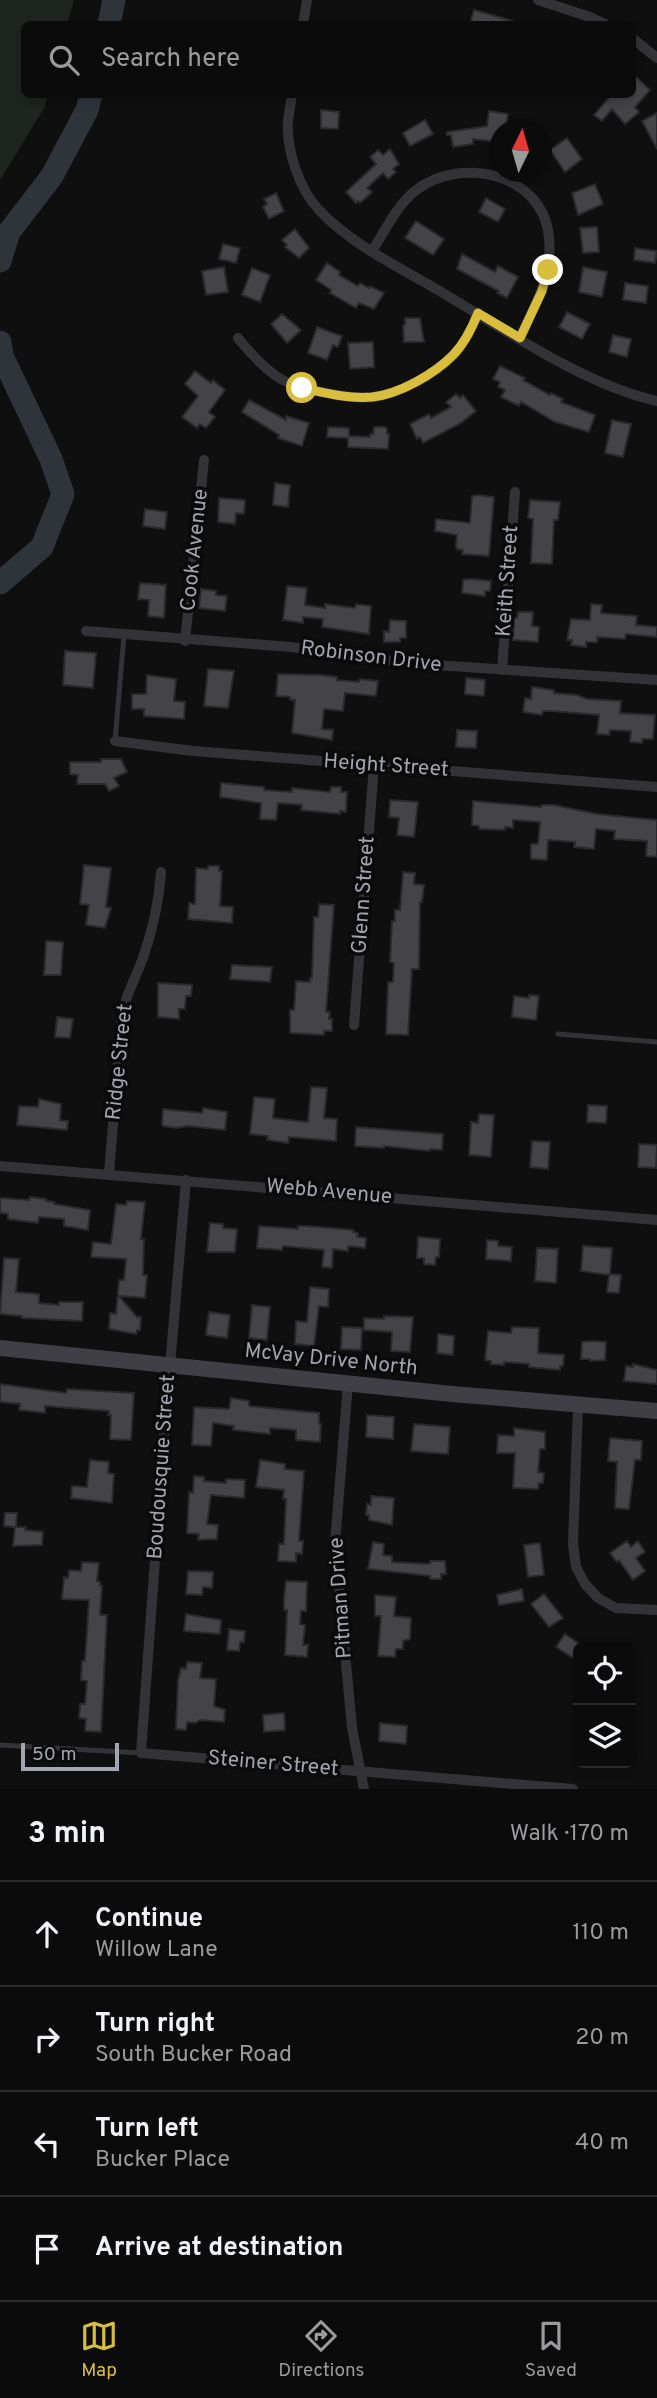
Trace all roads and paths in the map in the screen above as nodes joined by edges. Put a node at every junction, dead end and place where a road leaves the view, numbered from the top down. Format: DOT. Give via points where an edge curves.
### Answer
graph roads {
  1 [pos="307,0"];
  2 [pos="538,0"];
  3 [pos="304,21"];
  4 [pos="599,21"];
  5 [pos="636,41"];
  6 [pos="657,42"];
  7 [pos="644,47"];
  8 [pos="657,58"];
  9 [pos="291,98"];
  10 [pos="372,251"];
  11 [pos="478,313"];
  12 [pos="237,338"];
  13 [pos="520,338"];
  14 [pos="657,401"];
  15 [pos="204,460"];
  16 [pos="515,492"];
  17 [pos="86,631"];
  18 [pos="124,635"];
  19 [pos="185,640"];
  20 [pos="502,670"];
  21 [pos="657,680"];
  22 [pos="115,741"];
  23 [pos="374,765"];
  24 [pos="657,787"];
  25 [pos="162,872"];
  26 [pos="354,1025"];
  27 [pos="558,1034"];
  28 [pos="657,1042"];
  29 [pos="0,1166"];
  30 [pos="109,1174"];
  31 [pos="186,1180"];
  32 [pos="657,1220"];
  33 [pos="0,1348"];
  34 [pos="170,1364"];
  35 [pos="348,1383"];
  36 [pos="578,1405"];
  37 [pos="657,1411"];
  38 [pos="657,1610"];
  39 [pos="0,1745"];
  40 [pos="141,1753"];
  41 [pos="360,1771"];
  42 [pos="364,1789"];
  43 [pos="573,1789"];
  1 -- 3 [label="street"];
  2 -- 4 [label="street"];
  5 -- 7 [label="street"];
  6 -- 7 [label="street"];
  7 -- 8 [label="street"];
  9 -- 10 [label="street" via="290,145 307,194 318,210"];
  10 -- 11 [label="street"];
  10 -- 13 [label="street" via="405,199 433,178 481,173 522,188 543,216 550,253 542,291"];
  11 -- 12 [label="street" via="455,354 437,369 375,397 346,397 302,388 277,377"];
  11 -- 13 [label="street"];
  13 -- 14 [label="street" via="600,383"];
  15 -- 19 [label="street, Cook Avenue"];
  16 -- 20 [label="street, Keith Street"];
  17 -- 18 [label="street, Robinson Drive"];
  18 -- 19 [label="street, Robinson Drive"];
  18 -- 22 [label="lane"];
  19 -- 20 [label="street, Robinson Drive"];
  20 -- 21 [label="street, Robinson Drive"];
  22 -- 23 [label="street, Height Street"];
  23 -- 24 [label="street, Height Street"];
  23 -- 26 [label="street, Glenn Street"];
  25 -- 30 [label="street, Ridge Street" via="158,912 122,1014"];
  27 -- 28 [label="lane"];
  29 -- 30 [label="street, Webb Avenue"];
  30 -- 31 [label="street, Webb Avenue"];
  31 -- 32 [label="street, Webb Avenue"];
  31 -- 34 [label="street, Boudousquie Street"];
  33 -- 34 [label="street, McVay Drive North"];
  34 -- 35 [label="street, McVay Drive North"];
  34 -- 40 [label="street, Boudousquie Street"];
  35 -- 36 [label="street, McVay Drive North"];
  35 -- 41 [label="street, Pitman Drive" via="335,1543"];
  36 -- 37 [label="street, McVay Drive North"];
  36 -- 38 [label="street" via="576,1567 598,1598 616,1608"];
  39 -- 40 [label="lane"];
  40 -- 41 [label="street, Steiner Street"];
  41 -- 42 [label="street, Pitman Drive"];
  41 -- 43 [label="street, Steiner Street"];
}
